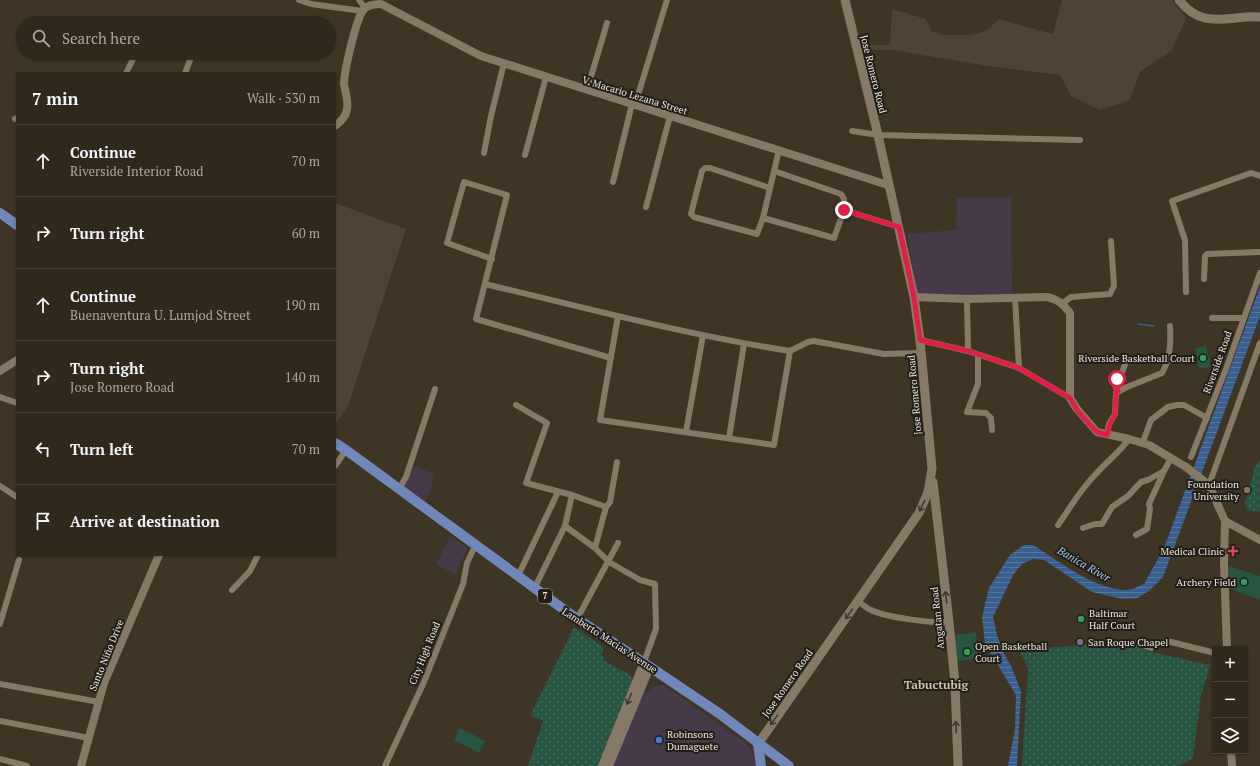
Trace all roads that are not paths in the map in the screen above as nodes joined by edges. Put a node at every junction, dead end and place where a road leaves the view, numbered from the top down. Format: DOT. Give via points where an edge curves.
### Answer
graph roads {
  1 [pos="299,0"];
  2 [pos="359,0"];
  3 [pos="392,0"];
  4 [pos="667,0"];
  5 [pos="845,0"];
  6 [pos="1179,0"];
  7 [pos="383,5"];
  8 [pos="364,10"];
  9 [pos="1260,17"];
  10 [pos="607,23"];
  11 [pos="132,60"];
  12 [pos="190,60"];
  13 [pos="504,63"];
  14 [pos="126,72"];
  15 [pos="186,72"];
  16 [pos="546,76"];
  17 [pos="587,90"];
  18 [pos="634,104"];
  19 [pos="670,116"];
  20 [pos="336,125"];
  21 [pos="852,131"];
  22 [pos="878,135"];
  23 [pos="1080,140"];
  24 [pos="779,150"];
  25 [pos="484,153"];
  26 [pos="525,155"];
  27 [pos="774,171"];
  28 [pos="1260,176"];
  29 [pos="612,182"];
  30 [pos="888,185"];
  31 [pos="770,188"];
  32 [pos="646,207"];
  33 [pos="844,210"];
  34 [pos="0,213"];
  35 [pos="763,218"];
  36 [pos="16,224"];
  37 [pos="899,227"];
  38 [pos="1111,241"];
  39 [pos="1260,252"];
  40 [pos="492,260"];
  41 [pos="1260,273"];
  42 [pos="1204,279"];
  43 [pos="485,284"];
  44 [pos="1186,292"];
  45 [pos="914,297"];
  46 [pos="1015,298"];
  47 [pos="967,299"];
  48 [pos="1063,303"];
  49 [pos="618,316"];
  50 [pos="1212,318"];
  51 [pos="1244,318"];
  52 [pos="1170,326"];
  53 [pos="703,334"];
  54 [pos="920,340"];
  55 [pos="1260,343"];
  56 [pos="744,344"];
  57 [pos="790,351"];
  58 [pos="968,351"];
  59 [pos="921,353"];
  60 [pos="978,355"];
  61 [pos="611,358"];
  62 [pos="16,361"];
  63 [pos="1125,364"];
  64 [pos="1019,368"];
  65 [pos="0,372"];
  66 [pos="435,389"];
  67 [pos="1118,391"];
  68 [pos="0,397"];
  69 [pos="1070,398"];
  70 [pos="16,403"];
  71 [pos="516,405"];
  72 [pos="1207,418"];
  73 [pos="992,430"];
  74 [pos="686,432"];
  75 [pos="1107,435"];
  76 [pos="729,438"];
  77 [pos="1129,439"];
  78 [pos="1143,442"];
  79 [pos="336,445"];
  80 [pos="346,450"];
  81 [pos="1191,457"];
  82 [pos="1171,458"];
  83 [pos="617,462"];
  84 [pos="336,465"];
  85 [pos="932,469"];
  86 [pos="1164,471"];
  87 [pos="1208,484"];
  88 [pos="0,486"];
  89 [pos="399,489"];
  90 [pos="558,492"];
  91 [pos="572,495"];
  92 [pos="16,496"];
  93 [pos="606,507"];
  94 [pos="1225,521"];
  95 [pos="1058,525"];
  96 [pos="565,526"];
  97 [pos="1083,528"];
  98 [pos="1136,535"];
  99 [pos="1260,540"];
  100 [pos="618,543"];
  101 [pos="476,546"];
  102 [pos="595,548"];
  103 [pos="159,556"];
  104 [pos="258,556"];
  105 [pos="19,560"];
  106 [pos="608,562"];
  107 [pos="518,576"];
  108 [pos="534,588"];
  109 [pos="232,590"];
  110 [pos="858,601"];
  111 [pos="577,619"];
  112 [pos="949,622"];
  113 [pos="0,624"];
  114 [pos="1136,643"];
  115 [pos="1227,646"];
  116 [pos="1212,652"];
  117 [pos="647,664"];
  118 [pos="0,684"];
  119 [pos="99,702"];
  120 [pos="0,721"];
  121 [pos="89,738"];
  122 [pos="758,744"];
  123 [pos="1231,754"];
  124 [pos="0,759"];
  125 [pos="27,766"];
  126 [pos="81,766"];
  127 [pos="386,766"];
  128 [pos="602,766"];
  129 [pos="609,766"];
  130 [pos="762,766"];
  131 [pos="789,766"];
  132 [pos="958,766"];
  133 [pos="1232,766"];
  1 -- 8 [label="street" via="311,4"];
  2 -- 8 [label="street"];
  3 -- 7 [label="street"];
  4 -- 18 [label="street"];
  5 -- 22 [label="main road, Jose Romero Road"];
  6 -- 9 [label="main road" via="1185,8 1204,19 1221,21"];
  7 -- 8 [label="street" via="372,5"];
  7 -- 13 [label="street, V. Macario Lezana Street" via="481,56"];
  8 -- 20 [label="street" via="351,46 345,78 347,109 344,117"];
  10 -- 17 [label="street"];
  11 -- 14 [label="street"];
  12 -- 15 [label="street"];
  13 -- 16 [label="street, V. Macario Lezana Street"];
  13 -- 25 [label="street" via="490,116"];
  16 -- 17 [label="street, V. Macario Lezana Street"];
  16 -- 26 [label="street"];
  17 -- 18 [label="street, V. Macario Lezana Street"];
  18 -- 19 [label="street, V. Macario Lezana Street"];
  18 -- 29 [label="street"];
  19 -- 24 [label="street, V. Macario Lezana Street"];
  19 -- 32 [label="street"];
  21 -- 22 [label="street"];
  22 -- 23 [label="street"];
  22 -- 30 [label="main road, Jose Romero Road"];
  24 -- 27 [label="street"];
  24 -- 30 [label="street, V. Macario Lezana Street"];
  27 -- 31 [label="street"];
  27 -- 33 [label="street" via="841,194 844,199"];
  28 -- 44 [label="street" via="1251,173 1172,201 1185,240"];
  30 -- 37 [label="main road, Jose Romero Road"];
  31 -- 35 [label="street"];
  31 -- 35 [label="street" via="705,168 691,214 694,217 757,234"];
  33 -- 35 [label="street" via="834,238"];
  33 -- 37 [label="street"];
  34 -- 36 [label="main road"];
  37 -- 45 [label="main road, Jose Romero Road"];
  38 -- 48 [label="street" via="1114,286 1110,294 1071,297"];
  39 -- 42 [label="street" via="1208,254 1205,256"];
  40 -- 40 [label="street" via="447,243 464,182 507,195"];
  40 -- 43 [label="street"];
  41 -- 51 [label="street, Riverside Road"];
  43 -- 49 [label="street"];
  43 -- 61 [label="street" via="476,318"];
  45 -- 47 [label="street"];
  45 -- 54 [label="main road, Jose Romero Road"];
  46 -- 47 [label="street"];
  46 -- 48 [label="street" via="1047,297"];
  46 -- 64 [label="street"];
  47 -- 58 [label="street"];
  48 -- 69 [label="street" via="1070,313"];
  49 -- 53 [label="street"];
  49 -- 61 [label="street"];
  50 -- 51 [label="street"];
  51 -- 72 [label="street, Riverside Road"];
  52 -- 67 [label="street" via="1171,340 1162,373"];
  53 -- 56 [label="street"];
  53 -- 74 [label="street"];
  54 -- 58 [label="street"];
  54 -- 59 [label="main road, Jose Romero Road"];
  55 -- 87 [label="street"];
  56 -- 57 [label="street"];
  56 -- 76 [label="street"];
  57 -- 59 [label="street" via="814,341 884,354"];
  57 -- 76 [label="street" via="774,445"];
  58 -- 60 [label="street"];
  59 -- 85 [label="main road, Jose Romero Road"];
  60 -- 64 [label="street"];
  60 -- 73 [label="street" via="978,384 967,412 986,413 992,418"];
  61 -- 74 [label="street" via="600,420"];
  62 -- 65 [label="street"];
  63 -- 67 [label="street" via="1116,380"];
  64 -- 69 [label="street"];
  66 -- 89 [label="street" via="406,477"];
  67 -- 75 [label="street" via="1115,396 1115,414"];
  68 -- 70 [label="street"];
  69 -- 75 [label="street" via="1097,432"];
  71 -- 90 [label="street" via="547,423 526,483"];
  72 -- 78 [label="street" via="1184,405 1168,407 1151,420"];
  72 -- 81 [label="street, Riverside Road"];
  74 -- 76 [label="street"];
  75 -- 77 [label="street"];
  77 -- 78 [label="street"];
  77 -- 95 [label="street" via="1076,496"];
  78 -- 82 [label="street"];
  79 -- 80 [label="main road, Lamberto Macias Avenue / 7"];
  80 -- 84 [label="street"];
  80 -- 89 [label="main road, Lamberto Macias Avenue / 7"];
  82 -- 86 [label="street"];
  82 -- 87 [label="street"];
  83 -- 93 [label="street" via="610,502"];
  85 -- 110 [label="main road, Jose Romero Road, one-way" via="928,492 919,513"];
  112 -- 85 [label="main road, Angatan Road, one-way"];
  86 -- 97 [label="street" via="1140,482 1128,496 1112,507 1102,524"];
  86 -- 98 [label="street" via="1149,504 1147,529"];
  87 -- 94 [label="street"];
  88 -- 92 [label="street"];
  89 -- 101 [label="main road, Lamberto Macias Avenue / 7"];
  90 -- 91 [label="street"];
  90 -- 107 [label="street"];
  91 -- 93 [label="street"];
  91 -- 96 [label="street"];
  93 -- 102 [label="street"];
  94 -- 99 [label="street"];
  94 -- 115 [label="street"];
  96 -- 102 [label="street"];
  96 -- 108 [label="street"];
  100 -- 106 [label="street"];
  101 -- 107 [label="main road, Lamberto Macias Avenue / 7"];
  101 -- 127 [label="street, City High Road" via="467,563 463,584 424,682"];
  102 -- 106 [label="street"];
  103 -- 119 [label="street, Santo Niño Drive" via="104,683"];
  104 -- 109 [label="street" via="250,571"];
  105 -- 113 [label="street"];
  106 -- 111 [label="street"];
  106 -- 117 [label="street" via="640,580 655,584 656,629"];
  107 -- 108 [label="main road, Lamberto Macias Avenue / 7"];
  108 -- 111 [label="main road, Lamberto Macias Avenue / 7"];
  110 -- 112 [label="street" via="872,611 892,616 939,623"];
  110 -- 122 [label="main road, Jose Romero Road, one-way"];
  111 -- 117 [label="main road, Lamberto Macias Avenue / 7"];
  132 -- 112 [label="main road, Angatan Road, one-way" via="955,683"];
  114 -- 116 [label="street" via="1151,648 1165,641"];
  117 -- 122 [label="main road, Lamberto Macias Avenue / 7" via="732,722"];
  117 -- 128 [label="street, one-way"];
  117 -- 129 [label="street"];
  118 -- 119 [label="street"];
  119 -- 121 [label="street, Santo Niño Drive"];
  120 -- 121 [label="street"];
  121 -- 126 [label="street, Santo Niño Drive"];
  122 -- 130 [label="main road"];
  122 -- 131 [label="main road, Lamberto Macias Avenue / 7"];
  123 -- 133 [label="street"];
  124 -- 125 [label="street"];
}
